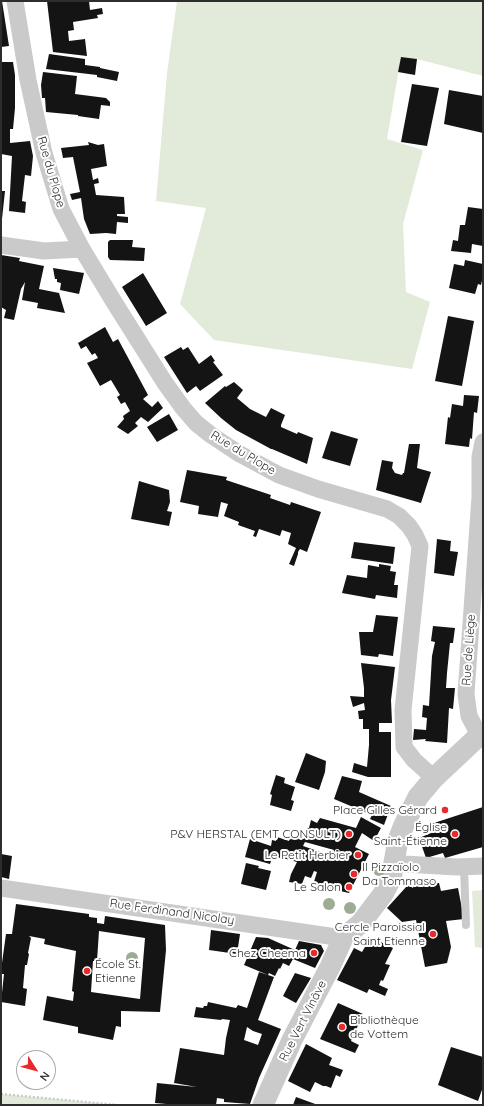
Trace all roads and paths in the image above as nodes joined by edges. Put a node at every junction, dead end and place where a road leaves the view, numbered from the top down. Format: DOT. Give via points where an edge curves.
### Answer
graph roads {
  1 [pos="15,1"];
  2 [pos="1,246"];
  3 [pos="82,248"];
  4 [pos="483,442"];
  5 [pos="481,733"];
  6 [pos="434,778"];
  7 [pos="395,860"];
  8 [pos="464,866"];
  9 [pos="483,866"];
  10 [pos="1,888"];
  11 [pos="466,925"];
  12 [pos="343,938"];
  13 [pos="1,1094"];
  14 [pos="117,1105"];
  15 [pos="263,1105"];
  1 -- 3 [label="street, Rue du Plope" via="28,80 44,153 61,209"];
  2 -- 3 [label="street" via="44,251"];
  3 -- 6 [label="street, Rue du Plope" via="164,383 196,423 238,453 280,475 387,509 399,516 415,535 420,546 403,710 404,747"];
  4 -- 5 [label="street, Rue de Liège" via="466,694 469,716"];
  5 -- 6 [label="street"];
  6 -- 7 [label="street" via="418,797 404,825 398,840"];
  7 -- 8 [label="street" via="404,864"];
  7 -- 12 [label="street" via="391,879 383,894 361,923"];
  8 -- 9 [label="street"];
  8 -- 11 [label="lane"];
  10 -- 12 [label="street, Rue Ferdinand Nicolay"];
  12 -- 15 [label="street, Rue Vert Vinâve"];
  13 -- 14 [label="path"];
}
